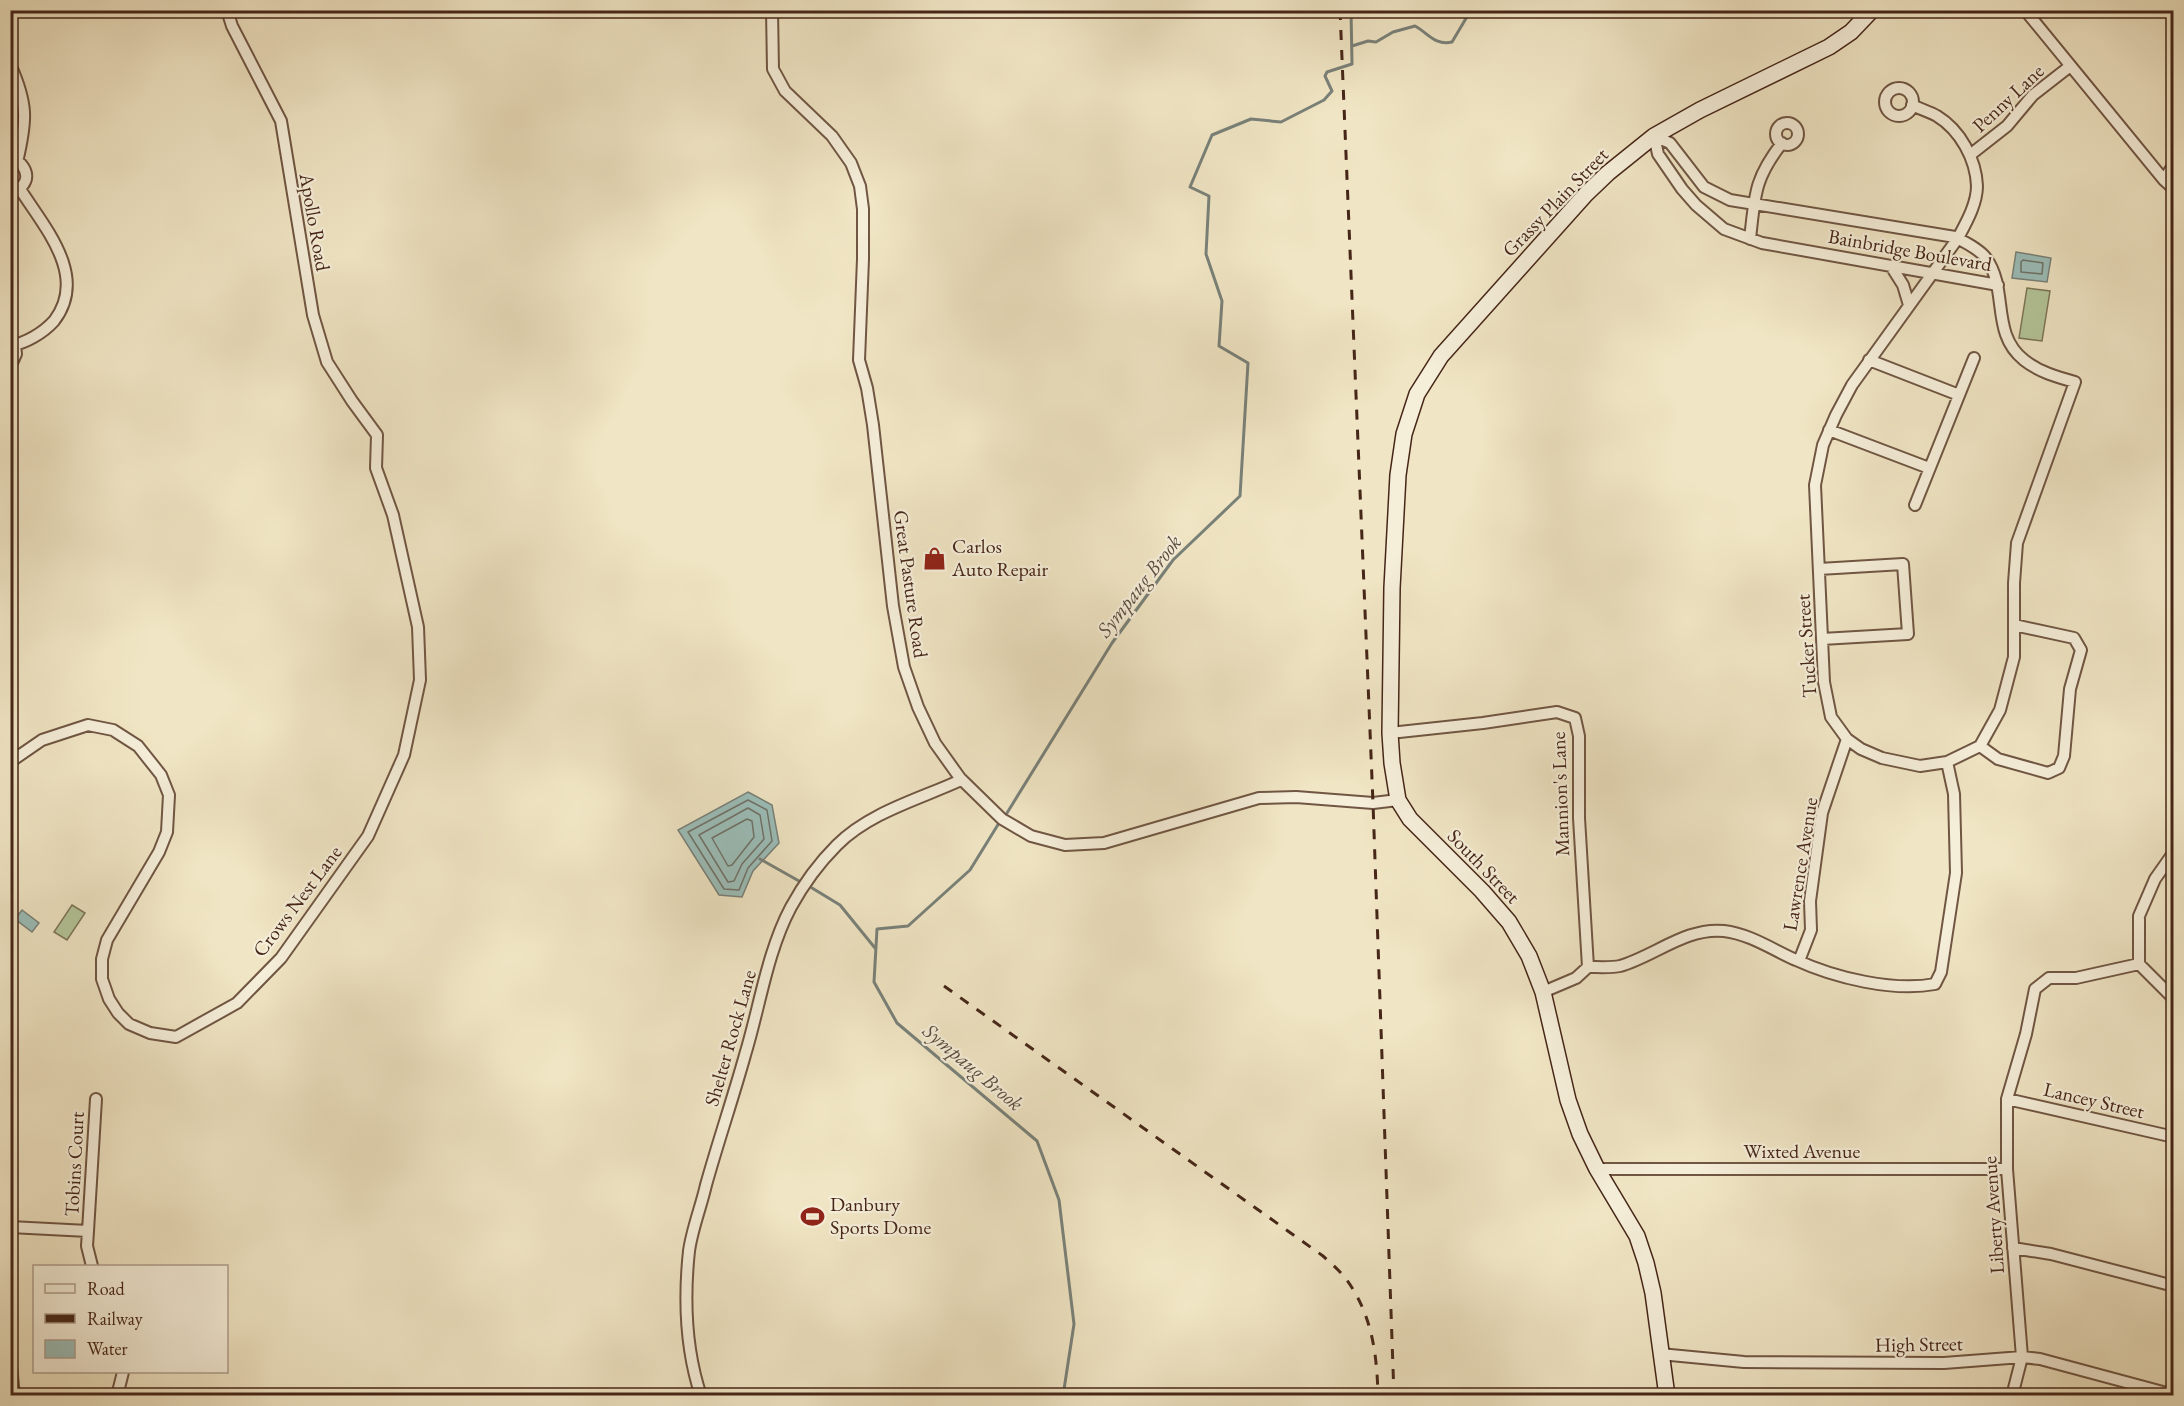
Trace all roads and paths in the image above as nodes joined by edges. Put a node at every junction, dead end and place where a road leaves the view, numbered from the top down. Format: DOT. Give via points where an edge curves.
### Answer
graph roads {
  1 [pos="227,10"];
  2 [pos="772,10"];
  3 [pos="1872,10"];
  4 [pos="2025,10"];
  5 [pos="10,64"];
  6 [pos="2069,67"];
  7 [pos="1912,105"];
  8 [pos="1654,136"];
  9 [pos="1782,143"];
  10 [pos="1970,155"];
  11 [pos="14,161"];
  12 [pos="2174,164"];
  13 [pos="2164,180"];
  14 [pos="2174,189"];
  15 [pos="15,190"];
  16 [pos="1754,204"];
  17 [pos="1750,238"];
  18 [pos="1958,238"];
  19 [pos="1891,266"];
  20 [pos="1932,273"];
  21 [pos="1998,285"];
  22 [pos="1909,305"];
  23 [pos="13,346"];
  24 [pos="1441,356"];
  25 [pos="1974,358"];
  26 [pos="1869,360"];
  27 [pos="10,367"];
  28 [pos="1959,395"];
  29 [pos="1829,430"];
  30 [pos="377,435"];
  31 [pos="1929,468"];
  32 [pos="1915,504"];
  33 [pos="1819,569"];
  34 [pos="2014,625"];
  35 [pos="1822,639"];
  36 [pos="1390,733"];
  37 [pos="1848,739"];
  38 [pos="1980,746"];
  39 [pos="10,762"];
  40 [pos="1947,762"];
  41 [pos="961,780"];
  42 [pos="1398,800"];
  43 [pos="2174,852"];
  44 [pos="1798,961"];
  45 [pos="2139,964"];
  46 [pos="1588,967"];
  47 [pos="1543,992"];
  48 [pos="2174,999"];
  49 [pos="10,1055"];
  50 [pos="10,1078"];
  51 [pos="96,1099"];
  52 [pos="2007,1099"];
  53 [pos="2174,1137"];
  54 [pos="1597,1169"];
  55 [pos="2007,1169"];
  56 [pos="10,1227"];
  57 [pos="88,1231"];
  58 [pos="2013,1248"];
  59 [pos="92,1265"];
  60 [pos="2174,1286"];
  61 [pos="1660,1354"];
  62 [pos="10,1356"];
  63 [pos="2022,1357"];
  64 [pos="122,1373"];
  65 [pos="14,1395"];
  66 [pos="117,1395"];
  67 [pos="701,1395"];
  68 [pos="1666,1395"];
  69 [pos="2012,1395"];
  70 [pos="2174,1395"];
  1 -- 30 [label="street, Apollo Road" via="281,121 313,315 327,362"];
  2 -- 41 [label="street, Great Pasture Road" via="772,69 785,91 832,136 851,163 860,186 863,209 859,360 867,388 893,606 904,667 918,707 935,743"];
  3 -- 8 [label="main road, Grassy Plain Street" via="1851,32 1828,47"];
  4 -- 6 [label="street"];
  5 -- 11 [label="street" via="23,97 26,119"];
  6 -- 10 [label="street, Penny Lane"];
  6 -- 13 [label="street"];
  7 -- 10 [label="street, Penny Lane" via="1938,117 1959,137"];
  8 -- 16 [label="street, Bainbridge Boulevard" via="1670,143 1704,187 1730,200"];
  8 -- 17 [label="street, Bainbridge Boulevard" via="1658,154 1696,205 1724,229"];
  8 -- 24 [label="main road, Grassy Plain Street" via="1586,194"];
  9 -- 16 [label="street" via="1759,178"];
  10 -- 18 [label="street, Penny Lane" via="1977,187 1970,215"];
  11 -- 15 [label="street" via="24,168 27,177 23,186"];
  12 -- 13 [label="street"];
  13 -- 14 [label="street"];
  15 -- 23 [label="street" via="58,248 68,281 63,305 51,324"];
  16 -- 17 [label="street"];
  16 -- 18 [label="street, Bainbridge Boulevard"];
  17 -- 19 [label="street, Bainbridge Boulevard"];
  18 -- 20 [label="street, Tucker Street"];
  18 -- 21 [label="street, Bainbridge Boulevard" via="1985,257"];
  19 -- 20 [label="street, Bainbridge Boulevard"];
  19 -- 22 [label="street"];
  20 -- 21 [label="street, Bainbridge Boulevard"];
  20 -- 22 [label="street, Tucker Street"];
  21 -- 34 [label="street" via="2001,321 2009,342 2023,360 2047,374 2075,382 2017,543"];
  22 -- 26 [label="street, Tucker Street"];
  23 -- 27 [label="street" via="16,354"];
  24 -- 36 [label="main road, South Street" via="1417,394 1404,434 1398,475"];
  25 -- 28 [label="street"];
  26 -- 28 [label="street"];
  26 -- 29 [label="street, Tucker Street"];
  28 -- 31 [label="street"];
  29 -- 31 [label="street"];
  29 -- 33 [label="street, Tucker Street" via="1815,485"];
  30 -- 39 [label="street, Crows Nest Lane" via="376,468 393,514 418,627 420,680 404,755 368,836 281,958 237,1003 176,1037 150,1033 129,1024 109,999 102,979 107,940 167,832 169,795 160,775 138,746 113,730 88,725 42,740"];
  31 -- 32 [label="street"];
  33 -- 35 [label="street, Tucker Street"];
  33 -- 35 [label="street" via="1903,564 1908,634"];
  34 -- 38 [label="street" via="2014,657 2000,710"];
  34 -- 38 [label="street" via="2074,638 2081,651 2070,689 2064,756 2059,768 2049,773 1998,759"];
  35 -- 37 [label="street, Tucker Street" via="1831,717"];
  36 -- 42 [label="main road, South Street"];
  36 -- 46 [label="street, Mannion's Lane" via="1557,712 1575,718 1579,736 1579,818"];
  37 -- 40 [label="street, Tucker Street" via="1882,758 1920,766"];
  37 -- 44 [label="street, Lawrence Avenue" via="1822,813 1810,901 1811,930"];
  38 -- 40 [label="street, Tucker Street"];
  40 -- 44 [label="street, Lawrence Avenue" via="1954,794 1956,873 1941,972 1935,984 1915,988 1840,977"];
  41 -- 42 [label="street, Great Pasture Road" via="1002,819 1031,836 1065,845 1104,843 1259,798 1330,798 1373,803"];
  41 -- 67 [label="street, Shelter Rock Lane" via="862,826 838,844 791,907 717,1144 690,1250 686,1303 692,1362"];
  42 -- 47 [label="main road, South Street" via="1410,819 1509,922"];
  43 -- 45 [label="street" via="2155,879 2139,915"];
  44 -- 46 [label="street, Lawrence Avenue" via="1749,937 1724,931 1698,932 1619,966"];
  45 -- 48 [label="street"];
  45 -- 52 [label="street, Liberty Avenue" via="2076,978 2049,978 2035,989"];
  46 -- 47 [label="street" via="1576,978"];
  47 -- 54 [label="main road, South Street" via="1568,1100"];
  49 -- 50 [label="street"];
  51 -- 57 [label="street, Tobins Court"];
  52 -- 53 [label="street, Lancey Street"];
  52 -- 55 [label="street, Liberty Avenue"];
  54 -- 55 [label="street, Wixted Avenue"];
  54 -- 61 [label="main road, South Street" via="1637,1236 1653,1293"];
  55 -- 58 [label="street, Liberty Avenue"];
  56 -- 57 [label="street, Tobins Court"];
  57 -- 59 [label="street, Tobins Court"];
  58 -- 60 [label="street"];
  58 -- 63 [label="street, Liberty Avenue"];
  61 -- 63 [label="street, High Street" via="1753,1362 1944,1363"];
  61 -- 68 [label="main road, South Street"];
  62 -- 65 [label="street"];
  63 -- 69 [label="street, Liberty Avenue"];
  63 -- 70 [label="street, High Street"];
  64 -- 66 [label="street"];
}
